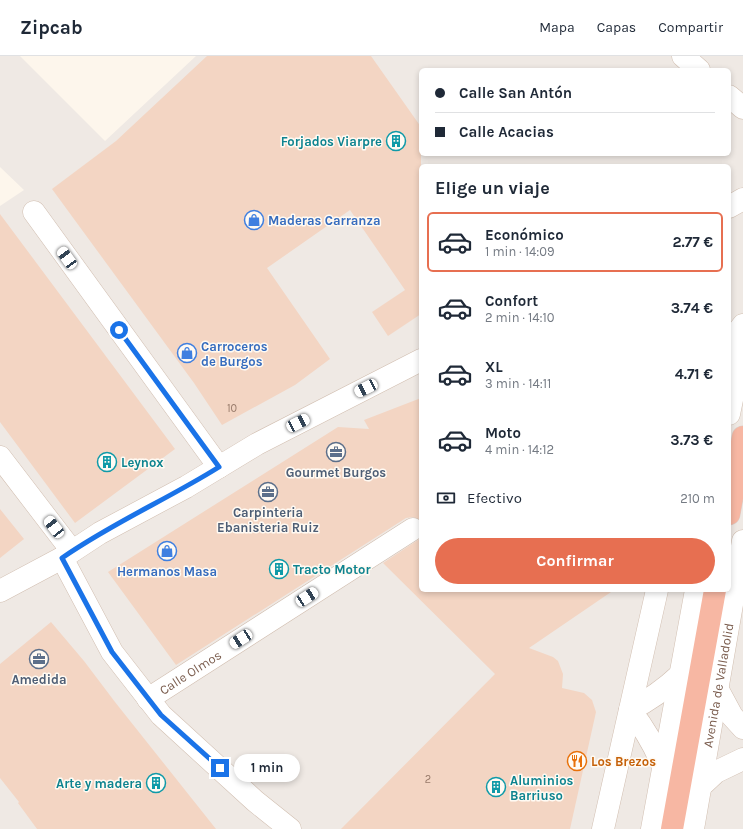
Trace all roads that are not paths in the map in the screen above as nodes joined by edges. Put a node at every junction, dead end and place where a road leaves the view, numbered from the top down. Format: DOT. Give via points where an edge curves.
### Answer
graph roads {
  1 [pos="683,56"];
  2 [pos="697,68"];
  3 [pos="731,98"];
  4 [pos="743,108"];
  5 [pos="34,212"];
  6 [pos="743,325"];
  7 [pos="731,340"];
  8 [pos="743,347"];
  9 [pos="419,361"];
  10 [pos="731,404"];
  11 [pos="743,437"];
  12 [pos="0,456"];
  13 [pos="219,467"];
  14 [pos="731,503"];
  15 [pos="413,529"];
  16 [pos="743,541"];
  17 [pos="67,554"];
  18 [pos="0,591"];
  19 [pos="657,592"];
  20 [pos="696,592"];
  21 [pos="715,592"];
  22 [pos="681,674"];
  23 [pos="718,690"];
  24 [pos="148,698"];
  25 [pos="630,710"];
  26 [pos="743,728"];
  27 [pos="743,759"];
  28 [pos="664,769"];
  29 [pos="701,786"];
  30 [pos="287,828"];
  31 [pos="603,829"];
  32 [pos="652,829"];
  33 [pos="672,829"];
  34 [pos="694,829"];
  1 -- 2 [label="lane"];
  3 -- 4 [label="lane"];
  5 -- 13 [label="lane"];
  6 -- 7 [label="lane"];
  8 -- 10 [label="lane"];
  9 -- 13 [label="lane" via="257,444"];
  11 -- 14 [label="highway"];
  12 -- 17 [label="lane"];
  13 -- 17 [label="lane"];
  15 -- 24 [label="lane, Calle Olmos"];
  16 -- 23 [label="lane, Avenida de Valladolid"];
  17 -- 18 [label="lane"];
  17 -- 24 [label="lane" via="112,652"];
  19 -- 25 [label="lane"];
  20 -- 22 [label="lane"];
  21 -- 33 [label="highway, Avenida de Valladolid"];
  22 -- 25 [label="lane" via="662,692"];
  22 -- 28 [label="lane"];
  23 -- 26 [label="lane" via="732,716"];
  23 -- 29 [label="lane, Avenida de Valladolid"];
  24 -- 30 [label="lane" via="161,715"];
  25 -- 28 [label="lane" via="649,735"];
  25 -- 31 [label="lane"];
  27 -- 29 [label="lane" via="716,772"];
  28 -- 32 [label="lane"];
  29 -- 34 [label="lane, Avenida de Valladolid"];
}
